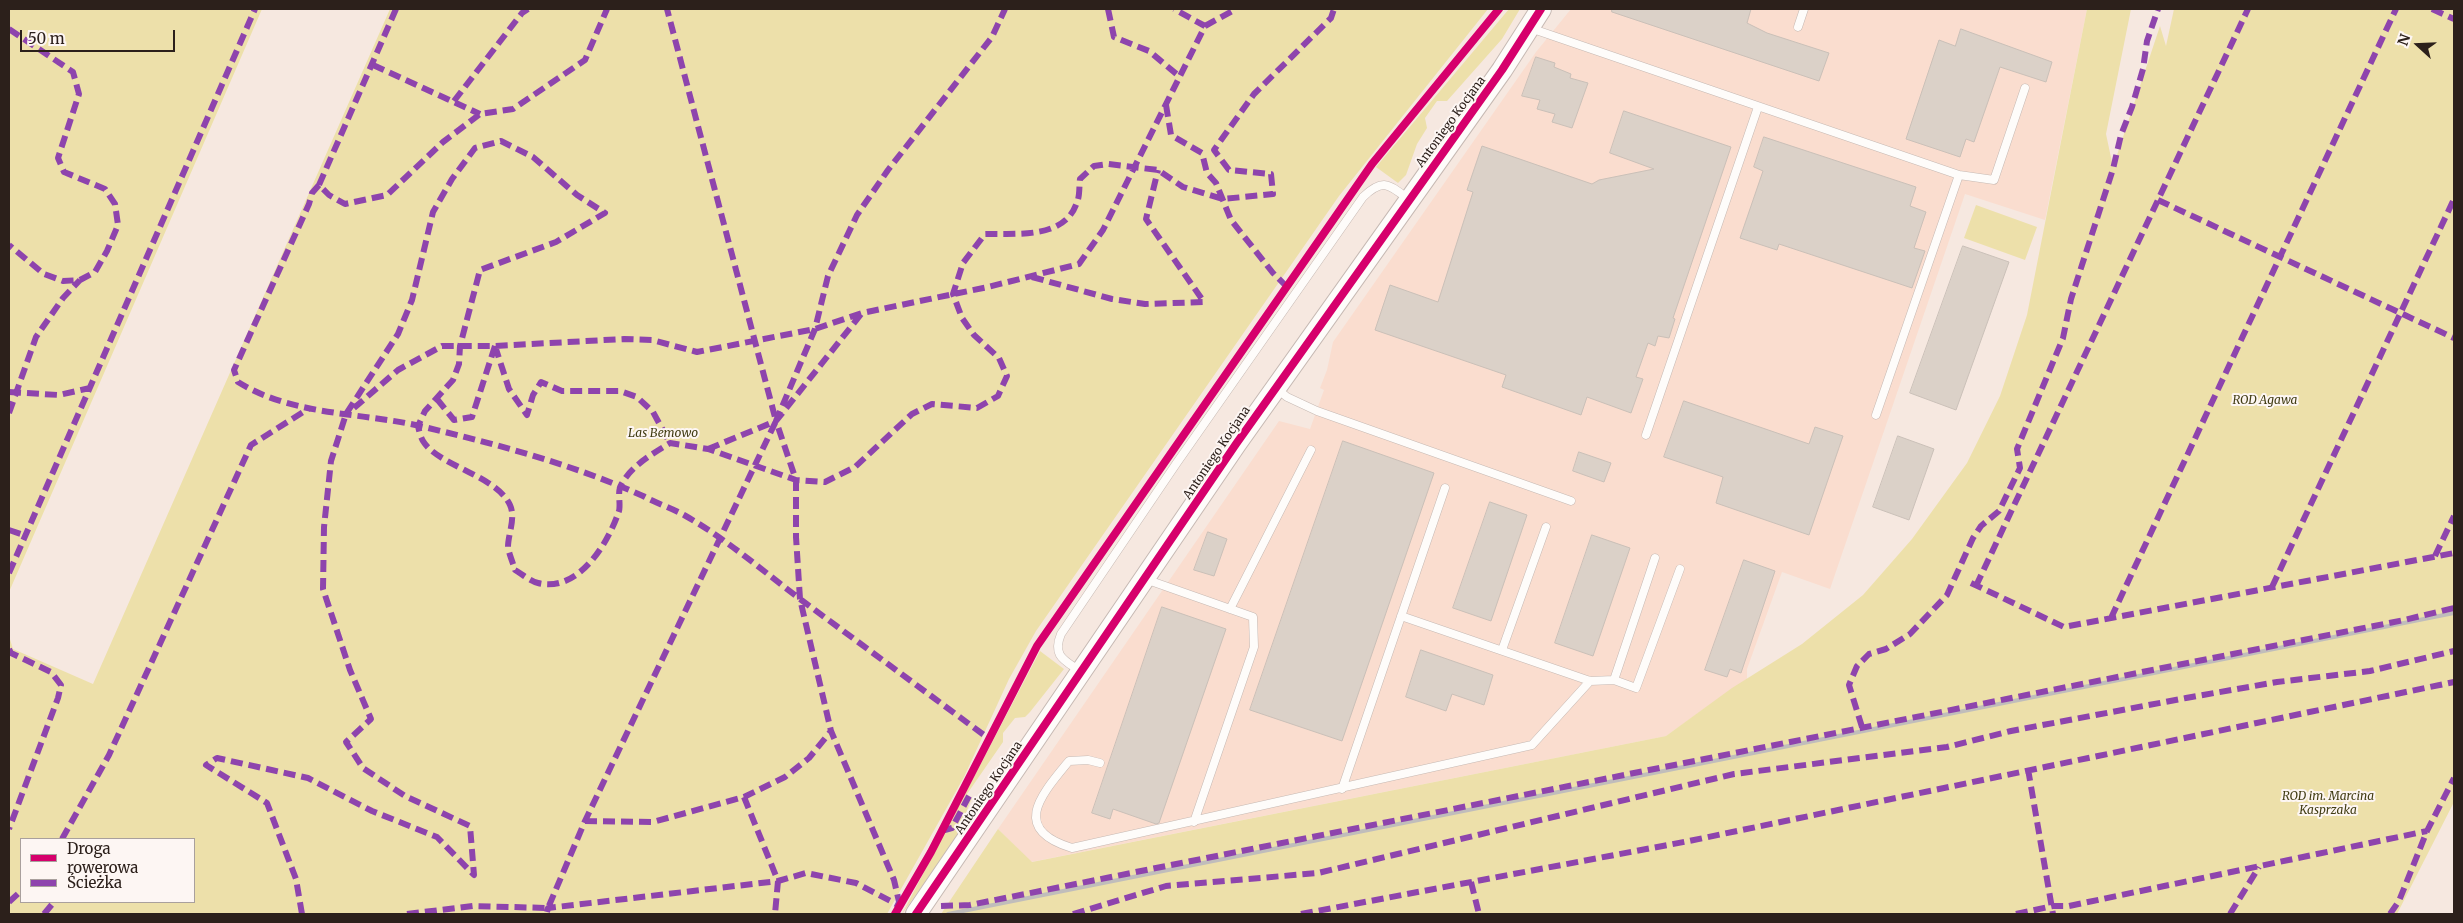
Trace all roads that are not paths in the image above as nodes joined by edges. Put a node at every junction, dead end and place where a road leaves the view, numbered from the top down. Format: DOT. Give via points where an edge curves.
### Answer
graph roads {
  1 [pos="1541,9"];
  2 [pos="1804,9"];
  3 [pos="1530,28"];
  4 [pos="1798,28"];
  5 [pos="2025,88"];
  6 [pos="1758,108"];
  7 [pos="1959,175"];
  8 [pos="1409,200"];
  9 [pos="1276,388"];
  10 [pos="1876,415"];
  11 [pos="1646,435"];
  12 [pos="1311,450"];
  13 [pos="1444,488"];
  14 [pos="1571,501"];
  15 [pos="1546,527"];
  16 [pos="1655,558"];
  17 [pos="1680,569"];
  18 [pos="1145,579"];
  19 [pos="1230,609"];
  20 [pos="1401,616"];
  21 [pos="1502,650"];
  22 [pos="1082,672"];
  23 [pos="1614,680"];
  24 [pos="1590,681"];
  25 [pos="1100,763"];
  26 [pos="1342,789"];
  27 [pos="1194,822"];
  28 [pos="916,914"];
  1 -- 3 [label="street, Antoniego Kocjana"];
  2 -- 4 [label="lane"];
  3 -- 6 [label="lane"];
  3 -- 8 [label="street, Antoniego Kocjana"];
  5 -- 7 [label="lane" via="1994,180"];
  6 -- 7 [label="lane"];
  6 -- 11 [label="lane"];
  7 -- 10 [label="lane"];
  8 -- 9 [label="street, Antoniego Kocjana"];
  8 -- 22 [label="lane" via="1392,187 1382,184 1363,197 1181,456 1061,634 1058,652 1062,659"];
  9 -- 14 [label="lane" via="1317,411"];
  9 -- 18 [label="street, Antoniego Kocjana"];
  12 -- 19 [label="lane"];
  13 -- 20 [label="lane"];
  15 -- 21 [label="lane"];
  16 -- 23 [label="lane"];
  17 -- 23 [label="lane" via="1636,688"];
  18 -- 19 [label="lane"];
  18 -- 22 [label="street, Antoniego Kocjana"];
  19 -- 27 [label="lane" via="1253,617 1254,648"];
  20 -- 21 [label="lane"];
  20 -- 26 [label="lane"];
  21 -- 24 [label="lane"];
  22 -- 28 [label="street, Antoniego Kocjana"];
  23 -- 24 [label="lane"];
  24 -- 26 [label="lane" via="1532,745"];
  25 -- 27 [label="lane" via="1069,761 1043,792 1037,804 1036,821 1044,835 1054,843 1072,848"];
  26 -- 27 [label="lane"];
}
